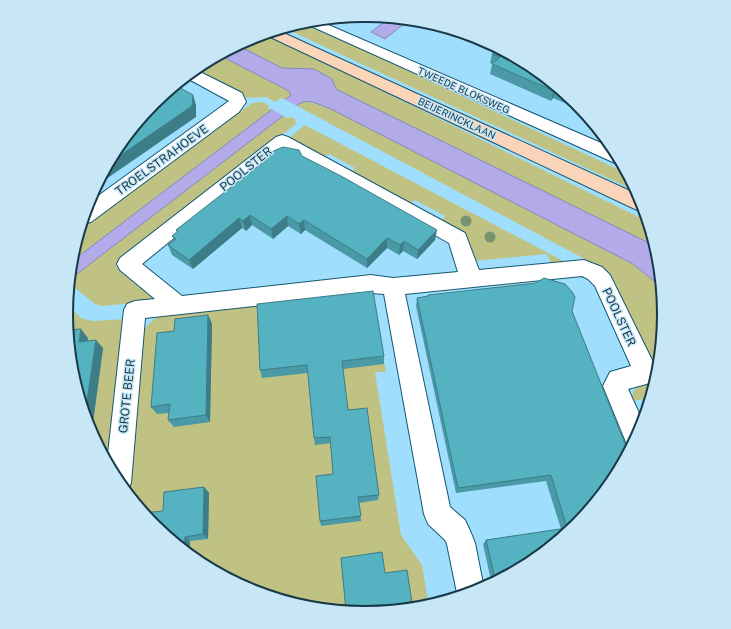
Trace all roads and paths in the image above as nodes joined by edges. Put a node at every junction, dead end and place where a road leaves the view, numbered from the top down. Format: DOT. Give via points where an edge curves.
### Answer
graph roads {
  1 [pos="320,26"];
  2 [pos="278,36"];
  3 [pos="196,76"];
  4 [pos="611,155"];
  5 [pos="635,200"];
  6 [pos="92,211"];
  7 [pos="471,279"];
  8 [pos="393,287"];
  9 [pos="178,305"];
  10 [pos="135,310"];
  11 [pos="634,431"];
  12 [pos="119,472"];
  13 [pos="470,588"];
  1 -- 4 [label="street, TWEEDE BLOKSWEG"];
  2 -- 5 [label="main road, BEIJERINCKLAAN"];
  3 -- 6 [label="street, TROELSTRAHOEVE" via="236,97 238,102"];
  7 -- 8 [label="street, POOLSTER"];
  7 -- 9 [label="street, POOLSTER" via="458,238 282,141 127,264"];
  7 -- 11 [label="street, POOLSTER" via="584,268 595,273 603,281 642,366 642,376 618,380 615,386"];
  8 -- 9 [label="street, POOLSTER" via="371,284"];
  8 -- 13 [label="street" via="438,514 455,530 461,543"];
  9 -- 10 [label="street, POOLSTER"];
  10 -- 12 [label="street, GROTE BEER"];
}
